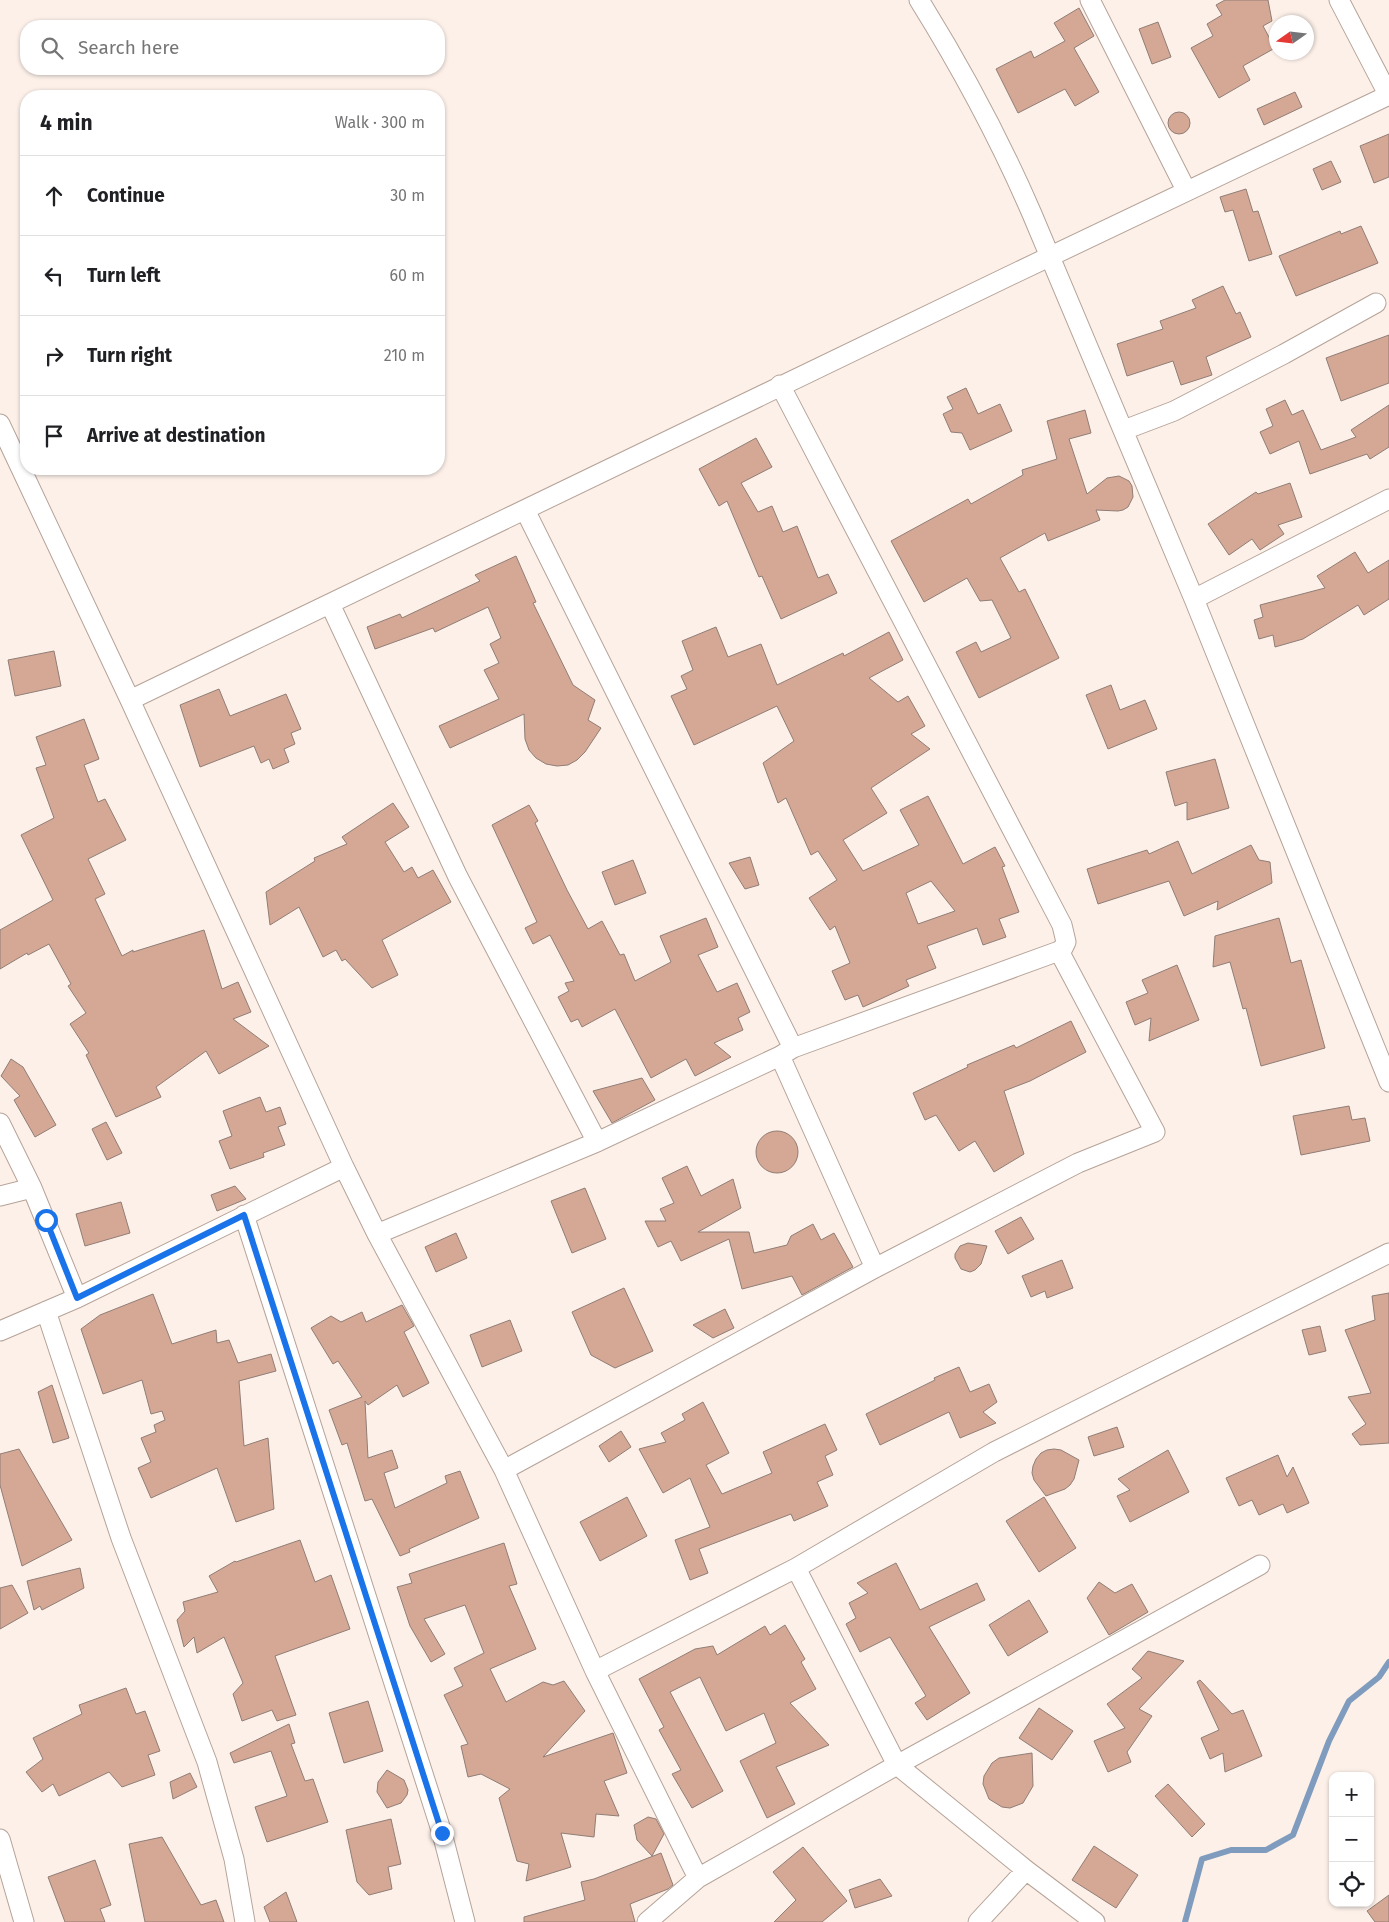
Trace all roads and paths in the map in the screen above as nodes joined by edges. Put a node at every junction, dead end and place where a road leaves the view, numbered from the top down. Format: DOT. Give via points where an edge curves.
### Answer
graph roads {
  1 [pos="919,0"];
  2 [pos="1090,0"];
  3 [pos="1339,0"];
  4 [pos="1389,96"];
  5 [pos="1186,190"];
  6 [pos="1049,256"];
  7 [pos="1376,303"];
  8 [pos="780,385"];
  9 [pos="0,424"];
  10 [pos="1124,430"];
  11 [pos="20,466"];
  12 [pos="24,475"];
  13 [pos="1389,499"];
  14 [pos="525,510"];
  15 [pos="1194,599"];
  16 [pos="330,604"];
  17 [pos="130,700"];
  18 [pos="1058,951"];
  19 [pos="787,1052"];
  20 [pos="1385,1061"];
  21 [pos="1389,1082"];
  22 [pos="0,1123"];
  23 [pos="597,1142"];
  24 [pos="344,1167"];
  25 [pos="32,1188"];
  26 [pos="0,1196"];
  27 [pos="244,1215"];
  28 [pos="377,1234"];
  29 [pos="1389,1253"];
  30 [pos="875,1268"];
  31 [pos="77,1298"];
  32 [pos="46,1312"];
  33 [pos="0,1331"];
  34 [pos="504,1470"];
  35 [pos="1260,1565"];
  36 [pos="796,1568"];
  37 [pos="595,1671"];
  38 [pos="897,1765"];
  39 [pos="0,1839"];
  40 [pos="1026,1870"];
  41 [pos="698,1878"];
  42 [pos="24,1922"];
  43 [pos="245,1922"];
  44 [pos="465,1922"];
  45 [pos="647,1922"];
  46 [pos="978,1922"];
  47 [pos="1095,1922"];
  1 -- 6 [label="street" via="950,50 1008,160"];
  2 -- 5 [label="street"];
  3 -- 4 [label="street"];
  4 -- 5 [label="street"];
  5 -- 6 [label="street"];
  6 -- 8 [label="street"];
  6 -- 10 [label="street"];
  7 -- 10 [label="street" via="1174,411"];
  8 -- 14 [label="street"];
  8 -- 18 [label="street" via="1062,925 1066,942"];
  9 -- 11 [label="street"];
  10 -- 15 [label="street"];
  12 -- 17 [label="street"];
  13 -- 15 [label="street"];
  14 -- 16 [label="street"];
  14 -- 19 [label="street"];
  15 -- 20 [label="street"];
  16 -- 17 [label="street"];
  16 -- 23 [label="street" via="458,877"];
  17 -- 24 [label="street"];
  18 -- 19 [label="street"];
  18 -- 30 [label="street" via="1155,1132 1078,1163"];
  19 -- 23 [label="street"];
  19 -- 30 [label="street"];
  20 -- 21 [label="street"];
  22 -- 25 [label="street"];
  23 -- 28 [label="street"];
  24 -- 27 [label="street"];
  24 -- 28 [label="street"];
  25 -- 26 [label="street"];
  25 -- 31 [label="street"];
  27 -- 31 [label="street"];
  27 -- 44 [label="street" via="442,1833"];
  28 -- 34 [label="street"];
  29 -- 36 [label="street" via="994,1452"];
  30 -- 34 [label="street"];
  31 -- 32 [label="street"];
  32 -- 33 [label="street"];
  32 -- 43 [label="street" via="121,1538 207,1762 234,1859"];
  34 -- 37 [label="street"];
  35 -- 38 [label="street"];
  36 -- 37 [label="street"];
  36 -- 38 [label="street"];
  37 -- 41 [label="street"];
  38 -- 40 [label="street"];
  38 -- 41 [label="street"];
  39 -- 42 [label="street"];
  40 -- 46 [label="street"];
  40 -- 47 [label="street"];
  41 -- 45 [label="street"];
}
